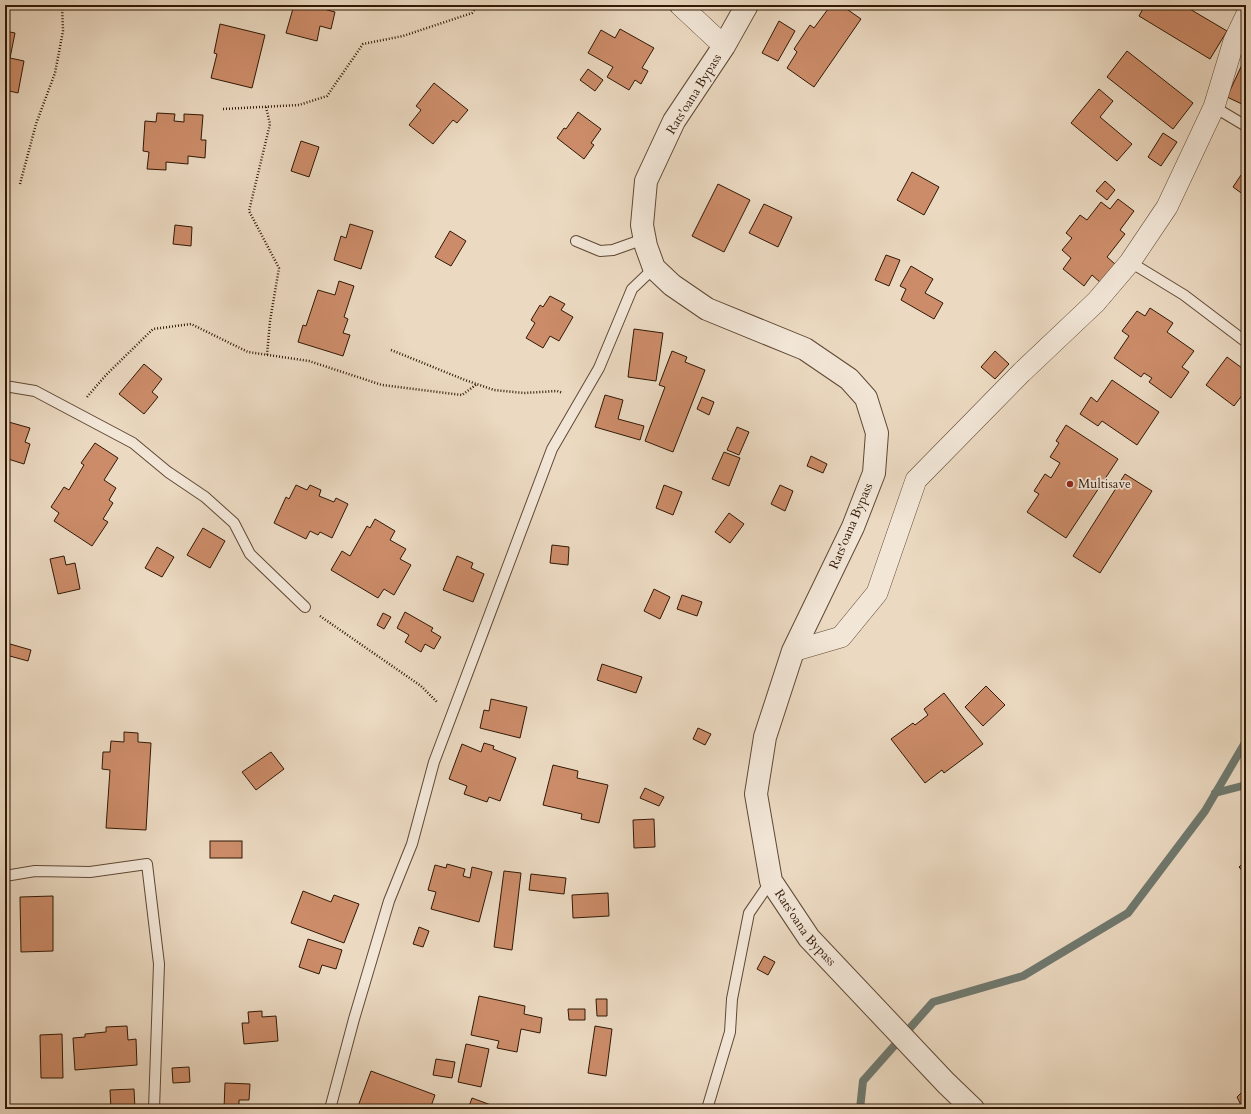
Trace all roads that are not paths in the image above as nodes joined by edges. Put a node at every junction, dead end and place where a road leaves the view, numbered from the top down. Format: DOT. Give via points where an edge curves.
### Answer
graph roads {
  1 [pos="680,5"];
  2 [pos="748,5"];
  3 [pos="1246,16"];
  4 [pos="724,46"];
  5 [pos="1214,107"];
  6 [pos="1246,126"];
  7 [pos="644,239"];
  8 [pos="576,241"];
  9 [pos="1130,262"];
  10 [pos="654,268"];
  11 [pos="1246,342"];
  12 [pos="5,386"];
  13 [pos="305,607"];
  14 [pos="793,651"];
  15 [pos="5,876"];
  16 [pos="771,881"];
  17 [pos="154,1109"];
  18 [pos="330,1109"];
  19 [pos="707,1109"];
  20 [pos="973,1109"];
  1 -- 4 [label="street"];
  2 -- 4 [label="street, Rats'oana Bypass"];
  3 -- 5 [label="street" via="1234,41"];
  4 -- 7 [label="street, Rats'oana Bypass" via="674,121 646,181 642,225"];
  5 -- 6 [label="lane"];
  5 -- 9 [label="street" via="1167,207"];
  7 -- 8 [label="lane" via="600,252"];
  7 -- 10 [label="street, Rats'oana Bypass"];
  9 -- 11 [label="lane" via="1184,295"];
  9 -- 14 [label="street" via="1096,302 1022,372 916,480 877,593 841,637"];
  10 -- 14 [label="street, Rats'oana Bypass" via="672,285 707,310 805,349 849,379 866,398 877,433 874,473 853,527"];
  10 -- 18 [label="lane" via="632,289 599,368 552,449 434,762 412,844 389,901"];
  12 -- 13 [label="lane" via="35,391 133,443 168,472 205,497 234,523 250,554"];
  14 -- 16 [label="street, Rats'oana Bypass" via="764,737 756,794"];
  15 -- 17 [label="lane" via="35,871 90,872 147,864 159,964"];
  16 -- 19 [label="lane" via="749,913 732,999 730,1032"];
  16 -- 20 [label="street, Rats'oana Bypass" via="809,938"];
}
